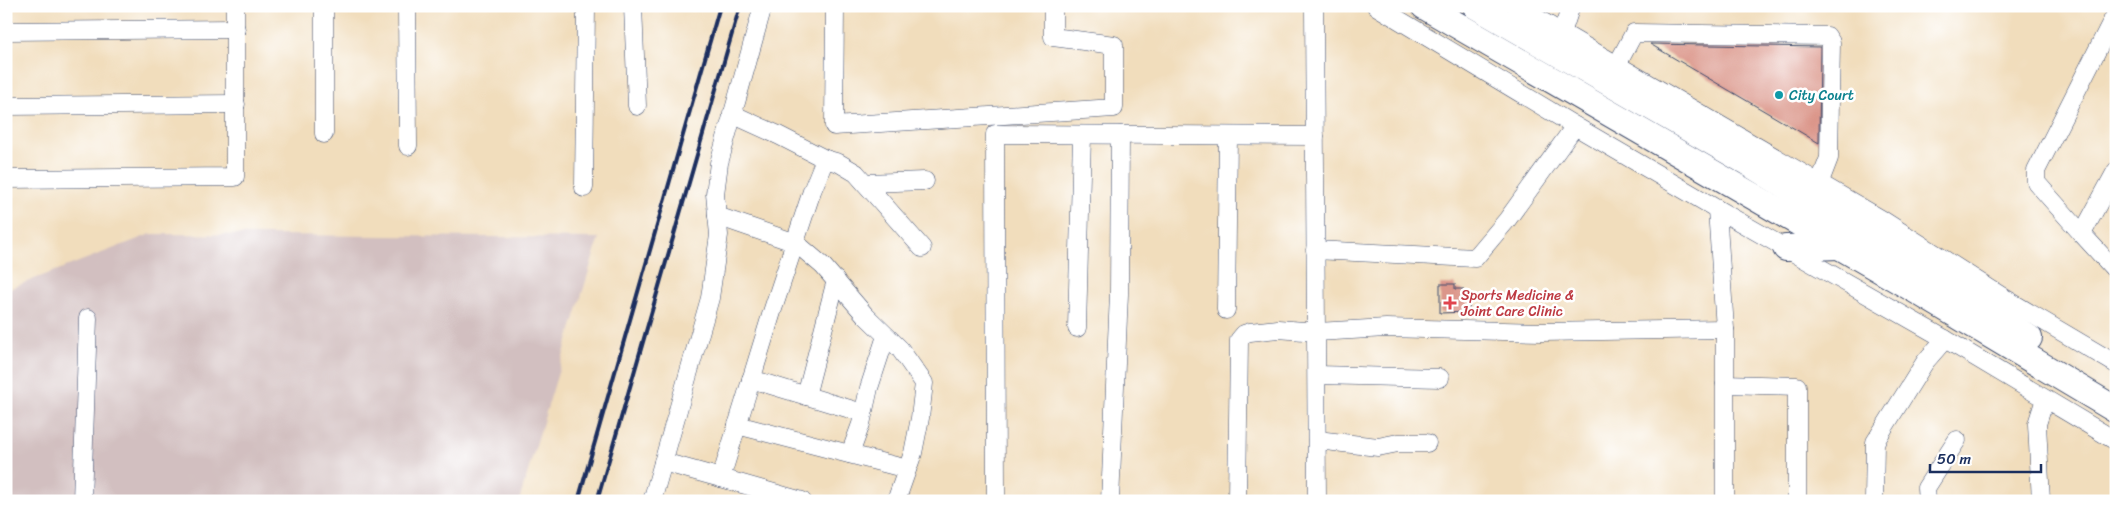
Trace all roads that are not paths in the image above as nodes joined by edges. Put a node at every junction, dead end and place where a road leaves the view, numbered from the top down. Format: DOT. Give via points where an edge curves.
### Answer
graph roads {
  1 [pos="235,6"];
  2 [pos="324,6"];
  3 [pos="407,6"];
  4 [pos="586,6"];
  5 [pos="632,6"];
  6 [pos="763,6"];
  7 [pos="835,6"];
  8 [pos="1053,6"];
  9 [pos="1314,6"];
  10 [pos="1376,6"];
  11 [pos="1424,6"];
  12 [pos="1476,6"];
  13 [pos="1516,6"];
  14 [pos="1571,6"];
  15 [pos="2116,13"];
  16 [pos="236,29"];
  17 [pos="6,31"];
  18 [pos="1562,33"];
  19 [pos="1617,65"];
  20 [pos="236,104"];
  21 [pos="6,106"];
  22 [pos="637,106"];
  23 [pos="732,114"];
  24 [pos="1575,126"];
  25 [pos="324,134"];
  26 [pos="1082,135"];
  27 [pos="1120,135"];
  28 [pos="1228,136"];
  29 [pos="1315,136"];
  30 [pos="408,146"];
  31 [pos="825,159"];
  32 [pos="2116,171"];
  33 [pos="6,179"];
  34 [pos="925,181"];
  35 [pos="865,183"];
  36 [pos="1820,184"];
  37 [pos="584,188"];
  38 [pos="1717,210"];
  39 [pos="717,216"];
  40 [pos="2082,234"];
  41 [pos="796,243"];
  42 [pos="1838,246"];
  43 [pos="922,248"];
  44 [pos="1786,248"];
  45 [pos="1315,250"];
  46 [pos="2116,272"];
  47 [pos="836,280"];
  48 [pos="1960,292"];
  49 [pos="2006,299"];
  50 [pos="1226,310"];
  51 [pos="88,318"];
  52 [pos="1077,328"];
  53 [pos="1725,329"];
  54 [pos="1317,332"];
  55 [pos="886,336"];
  56 [pos="1946,339"];
  57 [pos="2116,364"];
  58 [pos="1317,376"];
  59 [pos="752,378"];
  60 [pos="1440,378"];
  61 [pos="1725,384"];
  62 [pos="2116,390"];
  63 [pos="806,396"];
  64 [pos="2045,399"];
  65 [pos="2116,410"];
  66 [pos="863,413"];
  67 [pos="737,425"];
  68 [pos="1317,440"];
  69 [pos="1957,440"];
  70 [pos="2116,441"];
  71 [pos="1428,443"];
  72 [pos="850,454"];
  73 [pos="664,462"];
  74 [pos="907,469"];
  75 [pos="721,478"];
  76 [pos="782,498"];
  77 [pos="1236,500"];
  78 [pos="82,501"];
  79 [pos="652,501"];
  80 [pos="802,501"];
  81 [pos="896,501"];
  82 [pos="996,501"];
  83 [pos="1110,501"];
  84 [pos="1317,501"];
  85 [pos="1725,501"];
  86 [pos="1798,501"];
  87 [pos="1874,501"];
  88 [pos="1926,501"];
  89 [pos="2041,501"];
  1 -- 16 [label="street"];
  2 -- 25 [label="street"];
  3 -- 30 [label="street"];
  4 -- 37 [label="street"];
  5 -- 22 [label="street"];
  6 -- 23 [label="street"];
  7 -- 8 [label="street" via="834,126 1114,108 1114,45 1053,37"];
  9 -- 29 [label="street"];
  10 -- 24 [label="street"];
  11 -- 42 [label="highway"];
  12 -- 48 [label="highway" via="1745,161"];
  13 -- 18 [label="street"];
  14 -- 18 [label="street"];
  15 -- 40 [label="street" via="2036,171 2036,182"];
  16 -- 17 [label="street"];
  16 -- 20 [label="street"];
  18 -- 19 [label="street"];
  19 -- 36 [label="street"];
  19 -- 36 [label="street" via="1634,33 1827,36 1831,42 1830,158"];
  20 -- 21 [label="street"];
  20 -- 33 [label="street" via="235,177"];
  23 -- 31 [label="street"];
  23 -- 39 [label="street" via="719,163 715,194"];
  24 -- 38 [label="street"];
  24 -- 45 [label="street" via="1507,220 1475,258"];
  26 -- 27 [label="street"];
  26 -- 52 [label="street"];
  26 -- 82 [label="street" via="995,134"];
  27 -- 28 [label="street"];
  27 -- 83 [label="street" via="1119,294"];
  28 -- 29 [label="street"];
  28 -- 50 [label="street"];
  29 -- 45 [label="street"];
  31 -- 35 [label="street" via="856,173"];
  31 -- 41 [label="street"];
  32 -- 40 [label="street"];
  34 -- 35 [label="street"];
  35 -- 43 [label="street"];
  36 -- 49 [label="street"];
  38 -- 44 [label="street"];
  38 -- 53 [label="street"];
  39 -- 41 [label="street"];
  39 -- 73 [label="street" via="719,235 710,298"];
  40 -- 46 [label="street"];
  41 -- 47 [label="street"];
  41 -- 59 [label="street"];
  42 -- 44 [label="highway"];
  42 -- 65 [label="highway"];
  44 -- 56 [label="street"];
  45 -- 54 [label="street"];
  47 -- 55 [label="street"];
  47 -- 63 [label="street"];
  48 -- 49 [label="highway"];
  48 -- 62 [label="highway" via="2013,329"];
  49 -- 57 [label="street"];
  51 -- 78 [label="street"];
  53 -- 54 [label="street" via="1542,332 1386,328"];
  53 -- 61 [label="street"];
  54 -- 58 [label="street"];
  54 -- 77 [label="street" via="1278,329 1250,332 1239,340"];
  55 -- 66 [label="street"];
  55 -- 74 [label="street" via="900,349 924,384 920,418"];
  56 -- 64 [label="street"];
  56 -- 87 [label="street" via="1925,362 1875,442"];
  58 -- 60 [label="street"];
  58 -- 68 [label="street"];
  59 -- 63 [label="street"];
  59 -- 67 [label="street"];
  61 -- 85 [label="street"];
  61 -- 86 [label="street" via="1797,386"];
  63 -- 66 [label="street"];
  64 -- 70 [label="street"];
  64 -- 89 [label="street" via="2037,424"];
  66 -- 72 [label="street"];
  67 -- 72 [label="street"];
  67 -- 75 [label="street"];
  68 -- 71 [label="street" via="1378,446"];
  68 -- 84 [label="street"];
  69 -- 88 [label="street" via="1926,488"];
  72 -- 74 [label="street"];
  73 -- 75 [label="street"];
  73 -- 79 [label="street"];
  74 -- 81 [label="street"];
  75 -- 76 [label="street"];
  76 -- 80 [label="street"];
}
